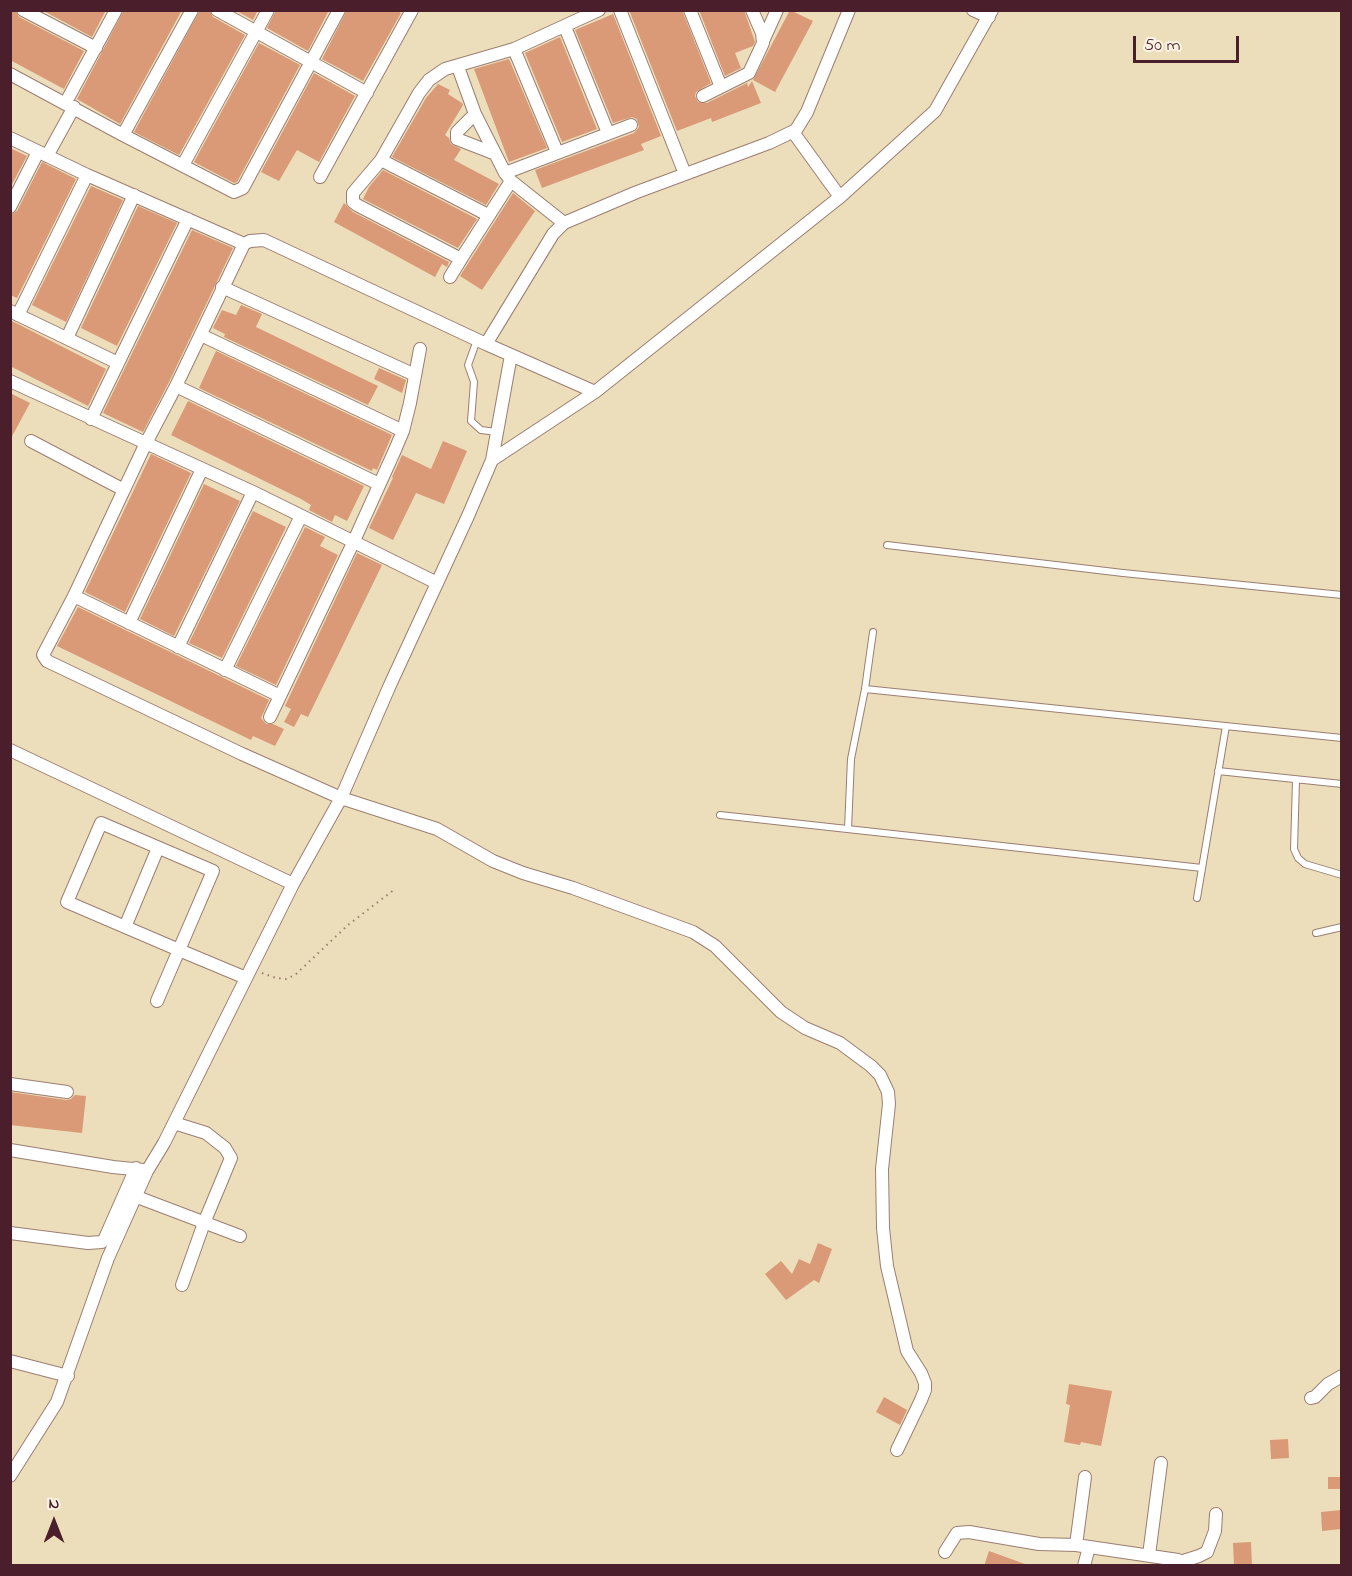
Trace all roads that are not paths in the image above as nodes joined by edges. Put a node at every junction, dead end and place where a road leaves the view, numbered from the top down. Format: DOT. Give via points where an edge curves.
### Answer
graph roads {
  1 [pos="116,10"];
  2 [pos="192,10"];
  3 [pos="217,10"];
  4 [pos="268,10"];
  5 [pos="339,10"];
  6 [pos="412,10"];
  7 [pos="599,10"];
  8 [pos="620,10"];
  9 [pos="690,10"];
  10 [pos="752,10"];
  11 [pos="777,10"];
  12 [pos="849,10"];
  13 [pos="973,10"];
  14 [pos="30,12"];
  15 [pos="990,14"];
  16 [pos="565,27"];
  17 [pos="257,31"];
  18 [pos="763,42"];
  19 [pos="96,48"];
  20 [pos="514,49"];
  21 [pos="311,62"];
  22 [pos="458,67"];
  23 [pos="10,74"];
  24 [pos="721,87"];
  25 [pos="367,93"];
  26 [pos="703,96"];
  27 [pos="69,109"];
  28 [pos="475,114"];
  29 [pos="631,124"];
  30 [pos="793,132"];
  31 [pos="608,133"];
  32 [pos="123,135"];
  33 [pos="10,138"];
  34 [pos="557,152"];
  35 [pos="493,153"];
  36 [pos="43,154"];
  37 [pos="381,160"];
  38 [pos="183,165"];
  39 [pos="685,174"];
  40 [pos="87,175"];
  41 [pos="320,177"];
  42 [pos="508,177"];
  43 [pos="134,195"];
  44 [pos="840,197"];
  45 [pos="10,207"];
  46 [pos="488,215"];
  47 [pos="188,219"];
  48 [pos="564,223"];
  49 [pos="244,244"];
  50 [pos="461,260"];
  51 [pos="450,277"];
  52 [pos="222,287"];
  53 [pos="14,313"];
  54 [pos="201,335"];
  55 [pos="67,338"];
  56 [pos="481,342"];
  57 [pos="420,349"];
  58 [pos="511,355"];
  59 [pos="118,363"];
  60 [pos="415,375"];
  61 [pos="10,381"];
  62 [pos="176,386"];
  63 [pos="595,392"];
  64 [pos="91,419"];
  65 [pos="403,431"];
  66 [pos="497,432"];
  67 [pos="31,441"];
  68 [pos="146,443"];
  69 [pos="492,460"];
  70 [pos="202,469"];
  71 [pos="379,484"];
  72 [pos="124,490"];
  73 [pos="253,492"];
  74 [pos="301,516"];
  75 [pos="354,543"];
  76 [pos="887,545"];
  77 [pos="437,583"];
  78 [pos="1341,595"];
  79 [pos="74,596"];
  80 [pos="129,623"];
  81 [pos="873,632"];
  82 [pos="178,646"];
  83 [pos="225,670"];
  84 [pos="866,689"];
  85 [pos="280,696"];
  86 [pos="270,717"];
  87 [pos="1226,726"];
  88 [pos="1341,738"];
  89 [pos="10,750"];
  90 [pos="1218,771"];
  91 [pos="1296,780"];
  92 [pos="1341,784"];
  93 [pos="341,798"];
  94 [pos="720,815"];
  95 [pos="848,829"];
  96 [pos="158,848"];
  97 [pos="1202,868"];
  98 [pos="1341,875"];
  99 [pos="292,884"];
  100 [pos="1197,898"];
  101 [pos="125,927"];
  102 [pos="1341,927"];
  103 [pos="1316,933"];
  104 [pos="179,950"];
  105 [pos="248,973"];
  106 [pos="157,1001"];
  107 [pos="10,1084"];
  108 [pos="68,1092"];
  109 [pos="174,1123"];
  110 [pos="10,1150"];
  111 [pos="142,1169"];
  112 [pos="137,1197"];
  113 [pos="204,1223"];
  114 [pos="10,1233"];
  115 [pos="240,1236"];
  116 [pos="182,1285"];
  117 [pos="10,1361"];
  118 [pos="68,1376"];
  119 [pos="1341,1376"];
  120 [pos="1311,1398"];
  121 [pos="897,1450"];
  122 [pos="1161,1463"];
  123 [pos="10,1476"];
  124 [pos="1085,1477"];
  125 [pos="1216,1514"];
  126 [pos="1082,1546"];
  127 [pos="945,1551"];
  128 [pos="1149,1556"];
  129 [pos="1181,1564"];
  130 [pos="1084,1566"];
  1 -- 19 [label="street"];
  2 -- 32 [label="street"];
  3 -- 17 [label="street"];
  4 -- 17 [label="street"];
  5 -- 21 [label="street"];
  6 -- 25 [label="street"];
  7 -- 16 [label="street"];
  8 -- 39 [label="street"];
  9 -- 24 [label="street"];
  10 -- 18 [label="street"];
  11 -- 18 [label="street"];
  12 -- 30 [label="street" via="807,112"];
  13 -- 15 [label="street"];
  14 -- 19 [label="street"];
  15 -- 44 [label="street" via="935,111"];
  16 -- 20 [label="street"];
  16 -- 31 [label="street"];
  17 -- 21 [label="street"];
  17 -- 38 [label="street"];
  18 -- 24 [label="street" via="749,74"];
  19 -- 27 [label="street"];
  20 -- 22 [label="street"];
  20 -- 34 [label="street"];
  21 -- 25 [label="street"];
  21 -- 38 [label="street" via="239,191 234,192"];
  22 -- 28 [label="street"];
  22 -- 37 [label="street" via="445,69 424,86"];
  23 -- 27 [label="street"];
  24 -- 26 [label="street"];
  25 -- 41 [label="street"];
  27 -- 32 [label="street"];
  27 -- 36 [label="street" via="57,139"];
  28 -- 35 [label="street"];
  28 -- 35 [label="street" via="457,132 457,139"];
  29 -- 31 [label="street"];
  30 -- 39 [label="street"];
  30 -- 44 [label="street"];
  31 -- 34 [label="street"];
  32 -- 38 [label="street"];
  33 -- 36 [label="street"];
  34 -- 42 [label="street"];
  35 -- 42 [label="street"];
  36 -- 40 [label="street"];
  36 -- 45 [label="street"];
  37 -- 46 [label="street"];
  37 -- 50 [label="street" via="353,193 355,204"];
  39 -- 48 [label="street"];
  40 -- 43 [label="street"];
  40 -- 53 [label="street"];
  42 -- 46 [label="street"];
  42 -- 48 [label="street"];
  43 -- 47 [label="street"];
  43 -- 55 [label="street"];
  44 -- 63 [label="street"];
  46 -- 50 [label="street"];
  47 -- 49 [label="street"];
  47 -- 59 [label="street"];
  48 -- 56 [label="street"];
  49 -- 52 [label="street"];
  49 -- 56 [label="street" via="264,240"];
  50 -- 51 [label="street"];
  52 -- 54 [label="street"];
  52 -- 60 [label="street"];
  53 -- 55 [label="street"];
  54 -- 62 [label="street"];
  54 -- 65 [label="street"];
  55 -- 59 [label="street"];
  56 -- 58 [label="street"];
  56 -- 66 [label="lane" via="468,365 474,382 471,421 481,430"];
  57 -- 60 [label="street"];
  58 -- 63 [label="street"];
  58 -- 66 [label="street"];
  59 -- 64 [label="street"];
  60 -- 65 [label="street"];
  61 -- 64 [label="street"];
  62 -- 68 [label="street"];
  62 -- 71 [label="street"];
  63 -- 69 [label="street"];
  64 -- 68 [label="street"];
  65 -- 71 [label="street"];
  66 -- 69 [label="street"];
  67 -- 72 [label="street"];
  68 -- 70 [label="street"];
  68 -- 72 [label="street"];
  69 -- 77 [label="street"];
  70 -- 73 [label="street"];
  70 -- 80 [label="street"];
  71 -- 75 [label="street"];
  72 -- 79 [label="street"];
  73 -- 74 [label="street"];
  73 -- 82 [label="street"];
  74 -- 75 [label="street"];
  74 -- 83 [label="street"];
  75 -- 77 [label="street"];
  75 -- 85 [label="street"];
  76 -- 78 [label="lane"];
  77 -- 93 [label="street"];
  79 -- 80 [label="street"];
  79 -- 93 [label="street" via="44,652 47,661"];
  80 -- 82 [label="street"];
  81 -- 84 [label="lane"];
  82 -- 83 [label="street"];
  83 -- 85 [label="street"];
  84 -- 87 [label="lane"];
  84 -- 95 [label="lane" via="851,759"];
  85 -- 86 [label="street"];
  87 -- 88 [label="lane"];
  87 -- 90 [label="lane"];
  89 -- 99 [label="street"];
  90 -- 91 [label="lane"];
  90 -- 97 [label="lane"];
  91 -- 92 [label="lane"];
  91 -- 98 [label="lane" via="1294,849 1298,858 1305,864"];
  93 -- 99 [label="street"];
  93 -- 121 [label="street" via="437,829 492,861 522,873 693,932 714,946 781,1012 805,1028 840,1043 880,1075 889,1104 882,1179 887,1266 906,1351 925,1383"];
  94 -- 95 [label="lane"];
  95 -- 97 [label="lane"];
  96 -- 101 [label="street"];
  96 -- 101 [label="street" via="102,824 68,902"];
  96 -- 104 [label="street" via="213,871"];
  97 -- 100 [label="lane"];
  99 -- 105 [label="street"];
  101 -- 104 [label="street"];
  102 -- 103 [label="lane"];
  104 -- 105 [label="street"];
  104 -- 106 [label="street"];
  105 -- 109 [label="street"];
  107 -- 108 [label="street"];
  109 -- 111 [label="street"];
  109 -- 113 [label="street" via="206,1133 230,1154 231,1162"];
  110 -- 111 [label="street"];
  111 -- 112 [label="street"];
  111 -- 114 [label="street" via="102,1242"];
  112 -- 113 [label="street"];
  112 -- 118 [label="street" via="108,1258"];
  113 -- 115 [label="street"];
  113 -- 116 [label="street"];
  117 -- 118 [label="street"];
  118 -- 123 [label="street" via="57,1402"];
  119 -- 120 [label="street"];
  122 -- 128 [label="street"];
  124 -- 126 [label="street"];
  125 -- 129 [label="street" via="1215,1531 1207,1551"];
  126 -- 127 [label="street" via="960,1532"];
  126 -- 128 [label="street"];
  126 -- 130 [label="street"];
  128 -- 129 [label="street" via="1178,1560"];
}
